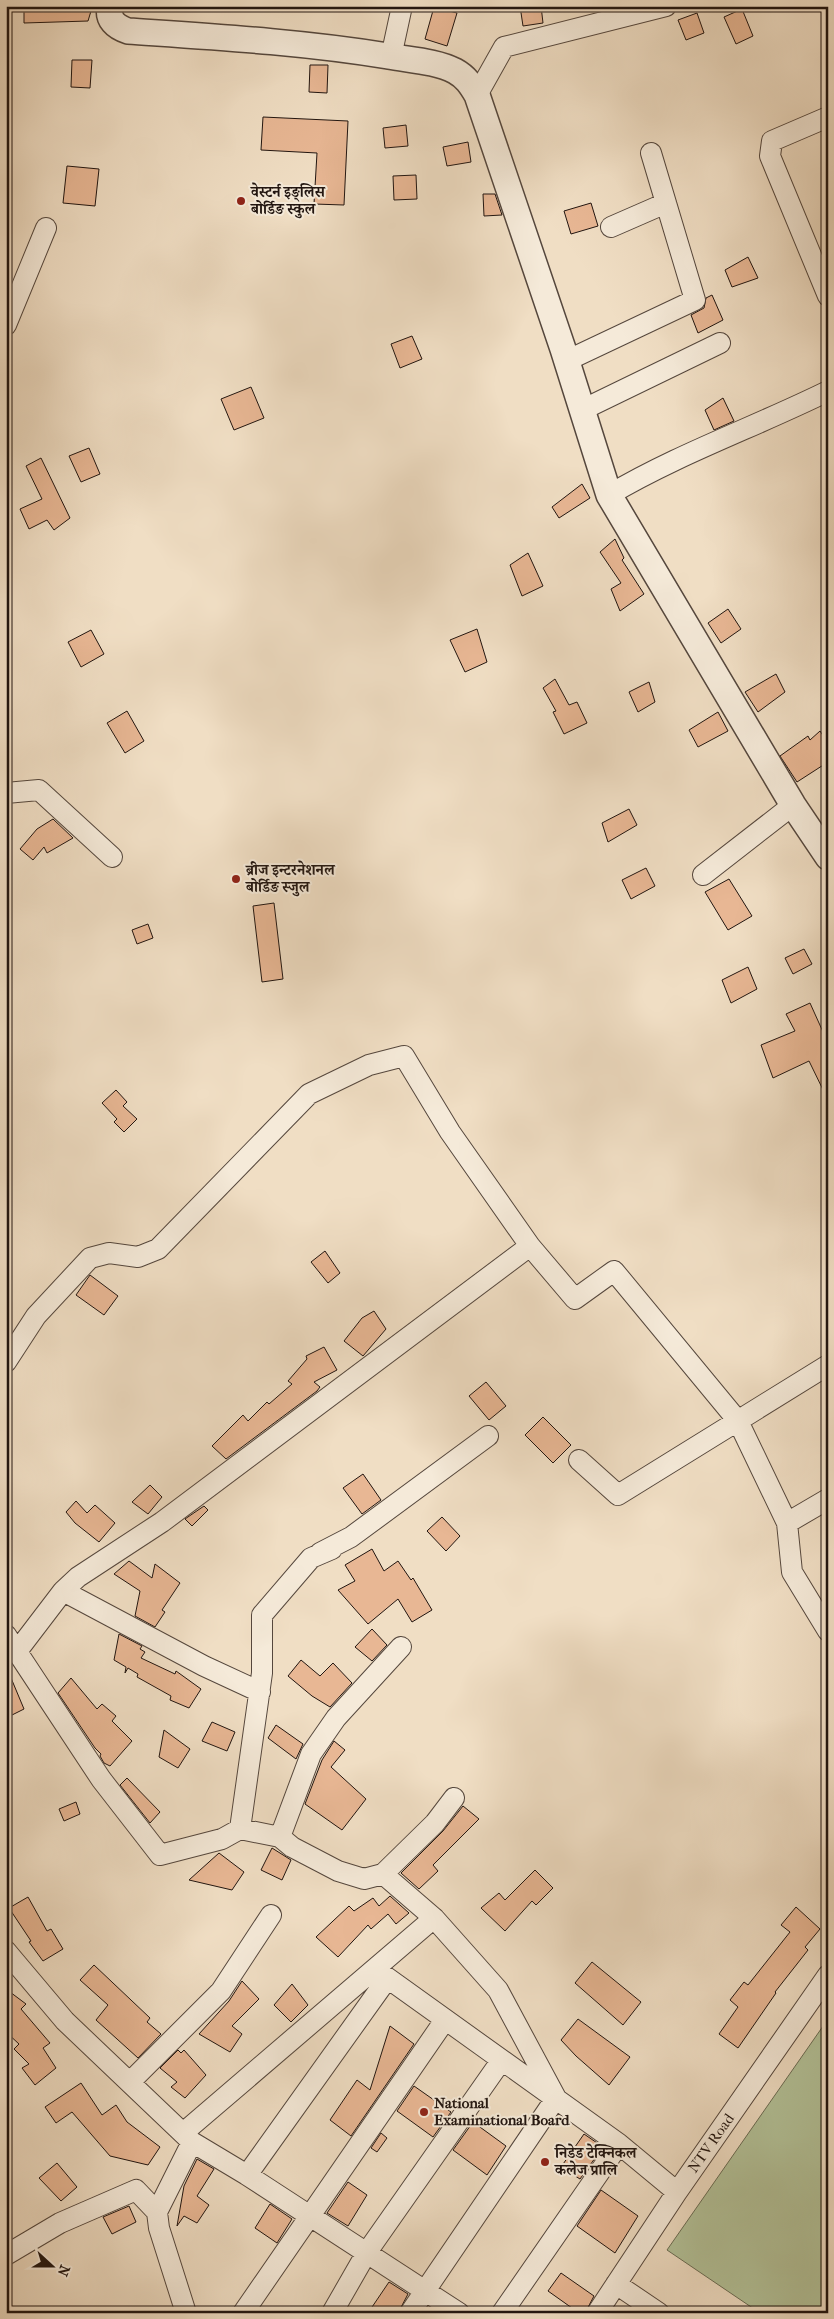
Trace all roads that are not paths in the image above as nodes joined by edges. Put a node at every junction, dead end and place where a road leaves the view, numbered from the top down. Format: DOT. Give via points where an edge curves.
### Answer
graph roads {
  1 [pos="110,6"];
  2 [pos="402,6"];
  3 [pos="666,6"];
  4 [pos="391,57"];
  5 [pos="477,96"];
  6 [pos="828,117"];
  7 [pos="650,152"];
  8 [pos="666,203"];
  9 [pos="611,227"];
  10 [pos="46,228"];
  11 [pos="828,296"];
  12 [pos="6,325"];
  13 [pos="720,343"];
  14 [pos="566,361"];
  15 [pos="828,392"];
  16 [pos="582,410"];
  17 [pos="609,495"];
  18 [pos="6,793"];
  19 [pos="793,805"];
  20 [pos="828,856"];
  21 [pos="112,857"];
  22 [pos="703,875"];
  23 [pos="530,1246"];
  24 [pos="6,1362"];
  25 [pos="828,1365"];
  26 [pos="738,1421"];
  27 [pos="488,1436"];
  28 [pos="578,1460"];
  29 [pos="828,1499"];
  30 [pos="787,1523"];
  31 [pos="332,1549"];
  32 [pos="311,1558"];
  33 [pos="63,1591"];
  34 [pos="828,1631"];
  35 [pos="12,1643"];
  36 [pos="401,1647"];
  37 [pos="260,1692"];
  38 [pos="454,1798"];
  39 [pos="240,1830"];
  40 [pos="280,1837"];
  41 [pos="383,1874"];
  42 [pos="271,1915"];
  43 [pos="434,1918"];
  44 [pos="6,1951"];
  45 [pos="381,1974"];
  46 [pos="828,1975"];
  47 [pos="445,2020"];
  48 [pos="501,2061"];
  49 [pos="130,2082"];
  50 [pos="556,2098"];
  51 [pos="187,2138"];
  52 [pos="619,2144"];
  53 [pos="247,2175"];
  54 [pos="677,2192"];
  55 [pos="157,2212"];
  56 [pos="310,2216"];
  57 [pos="367,2252"];
  58 [pos="6,2255"];
  59 [pos="616,2284"];
  60 [pos="425,2289"];
  61 [pos="186,2313"];
  62 [pos="243,2313"];
  63 [pos="332,2313"];
  64 [pos="410,2313"];
  65 [pos="458,2313"];
  66 [pos="502,2313"];
  67 [pos="597,2313"];
  68 [pos="659,2313"];
  1 -- 4 [label="street" via="111,20 117,28 128,31 303,45"];
  2 -- 4 [label="street"];
  3 -- 5 [label="street" via="504,47"];
  4 -- 5 [label="street" via="453,70 466,78"];
  5 -- 14 [label="street"];
  6 -- 11 [label="street" via="772,141 770,156"];
  7 -- 8 [label="street"];
  8 -- 9 [label="street"];
  8 -- 14 [label="street" via="695,300"];
  10 -- 12 [label="street"];
  13 -- 16 [label="street"];
  14 -- 16 [label="street"];
  15 -- 17 [label="street" via="644,474"];
  16 -- 17 [label="street"];
  17 -- 19 [label="street"];
  18 -- 21 [label="street" via="39,790"];
  19 -- 20 [label="street"];
  19 -- 22 [label="street"];
  23 -- 24 [label="street" via="450,1132 404,1056 369,1065 309,1094 158,1249 138,1257 109,1253 90,1258 36,1316"];
  23 -- 26 [label="street" via="575,1299 614,1271"];
  23 -- 33 [label="street" via="162,1522 78,1577"];
  25 -- 26 [label="street"];
  26 -- 28 [label="street" via="618,1495"];
  26 -- 30 [label="street"];
  27 -- 32 [label="street" via="351,1537"];
  29 -- 30 [label="street"];
  30 -- 34 [label="street" via="792,1572"];
  31 -- 32 [label="street"];
  32 -- 37 [label="street" via="262,1615"];
  33 -- 35 [label="street"];
  33 -- 37 [label="street"];
  35 -- 39 [label="street" via="101,1780 160,1856 222,1839"];
  36 -- 40 [label="street" via="336,1718 310,1754"];
  37 -- 39 [label="street"];
  38 -- 41 [label="street" via="435,1823"];
  39 -- 40 [label="street"];
  40 -- 41 [label="street" via="292,1847 338,1871 364,1878"];
  41 -- 43 [label="street"];
  42 -- 49 [label="street" via="222,1991"];
  43 -- 45 [label="street"];
  43 -- 50 [label="street" via="498,1990"];
  44 -- 49 [label="street" via="65,2021"];
  45 -- 47 [label="street"];
  45 -- 51 [label="street"];
  45 -- 53 [label="street"];
  46 -- 54 [label="street, NTV Road"];
  47 -- 48 [label="street"];
  47 -- 56 [label="street"];
  48 -- 50 [label="street"];
  48 -- 57 [label="street"];
  49 -- 51 [label="street"];
  50 -- 52 [label="street"];
  50 -- 60 [label="street"];
  51 -- 53 [label="street"];
  51 -- 55 [label="street"];
  52 -- 54 [label="street"];
  52 -- 66 [label="street"];
  53 -- 56 [label="street"];
  54 -- 59 [label="street, NTV Road"];
  55 -- 58 [label="street" via="136,2190 60,2223"];
  55 -- 61 [label="street"];
  56 -- 57 [label="street"];
  56 -- 62 [label="street"];
  57 -- 60 [label="street"];
  57 -- 63 [label="street"];
  59 -- 67 [label="street, NTV Road"];
  59 -- 68 [label="street"];
  60 -- 64 [label="street"];
  60 -- 65 [label="street"];
}
